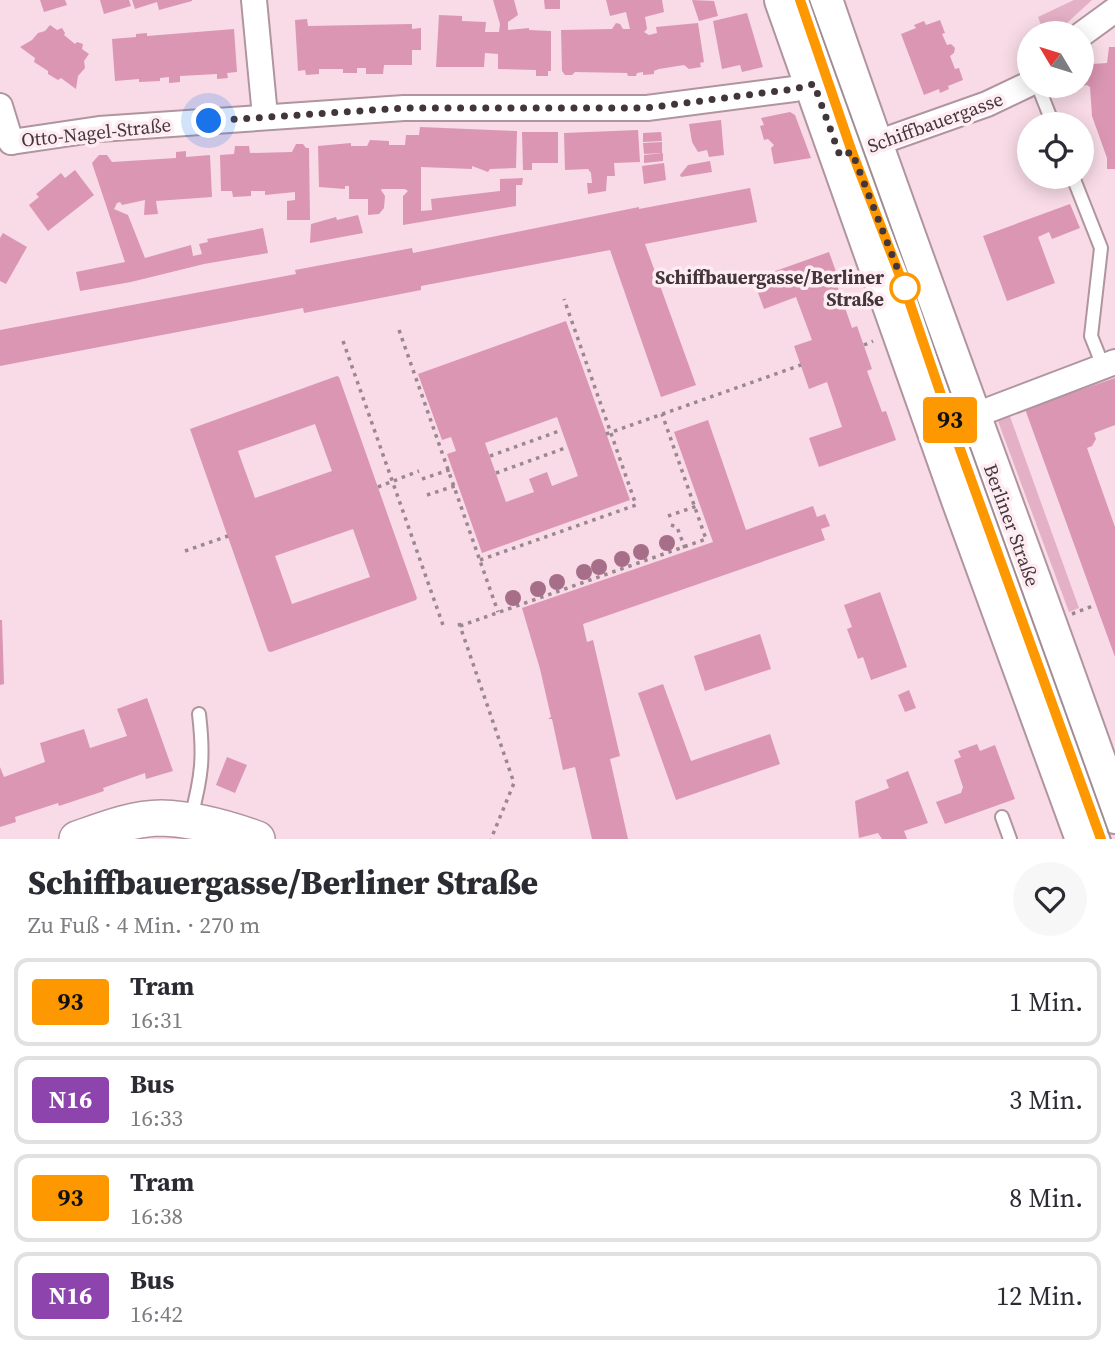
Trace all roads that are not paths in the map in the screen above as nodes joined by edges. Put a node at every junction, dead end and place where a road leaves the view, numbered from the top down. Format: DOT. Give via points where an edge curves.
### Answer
graph roads {
  1 [pos="254,0"];
  2 [pos="806,3"];
  3 [pos="1115,10"];
  4 [pos="1094,25"];
  5 [pos="836,75"];
  6 [pos="1017,90"];
  7 [pos="0,106"];
  8 [pos="265,116"];
  9 [pos="870,148"];
  10 [pos="6,150"];
  11 [pos="1078,189"];
  12 [pos="1115,243"];
  13 [pos="1101,248"];
  14 [pos="1109,364"];
  15 [pos="978,416"];
  16 [pos="969,524"];
  17 [pos="199,714"];
  18 [pos="1115,814"];
  19 [pos="1002,817"];
  20 [pos="191,821"];
  21 [pos="77,839"];
  22 [pos="257,839"];
  23 [pos="1010,839"];
  24 [pos="1085,839"];
  1 -- 8 [label="street"];
  2 -- 5 [label="main road, Berliner Straße"];
  3 -- 4 [label="street"];
  5 -- 8 [label="street, Otto-Nagel-Straße" via="794,89 646,108 404,108"];
  5 -- 9 [label="main road, Berliner Straße"];
  6 -- 9 [label="street, Schiffbauergasse"];
  7 -- 10 [label="street"];
  8 -- 10 [label="street, Otto-Nagel-Straße" via="99,129"];
  9 -- 15 [label="main road, Berliner Straße"];
  9 -- 16 [label="main road, Berliner Straße"];
  11 -- 13 [label="lane"];
  12 -- 13 [label="lane"];
  13 -- 14 [label="lane" via="1091,336"];
  14 -- 15 [label="street"];
  15 -- 16 [label="lane"];
  15 -- 18 [label="main road, Berliner Straße"];
  16 -- 24 [label="main road, Berliner Straße"];
  17 -- 20 [label="lane" via="201,779"];
  19 -- 23 [label="lane"];
  20 -- 21 [label="street" via="159,818"];
  20 -- 22 [label="street"];
}
